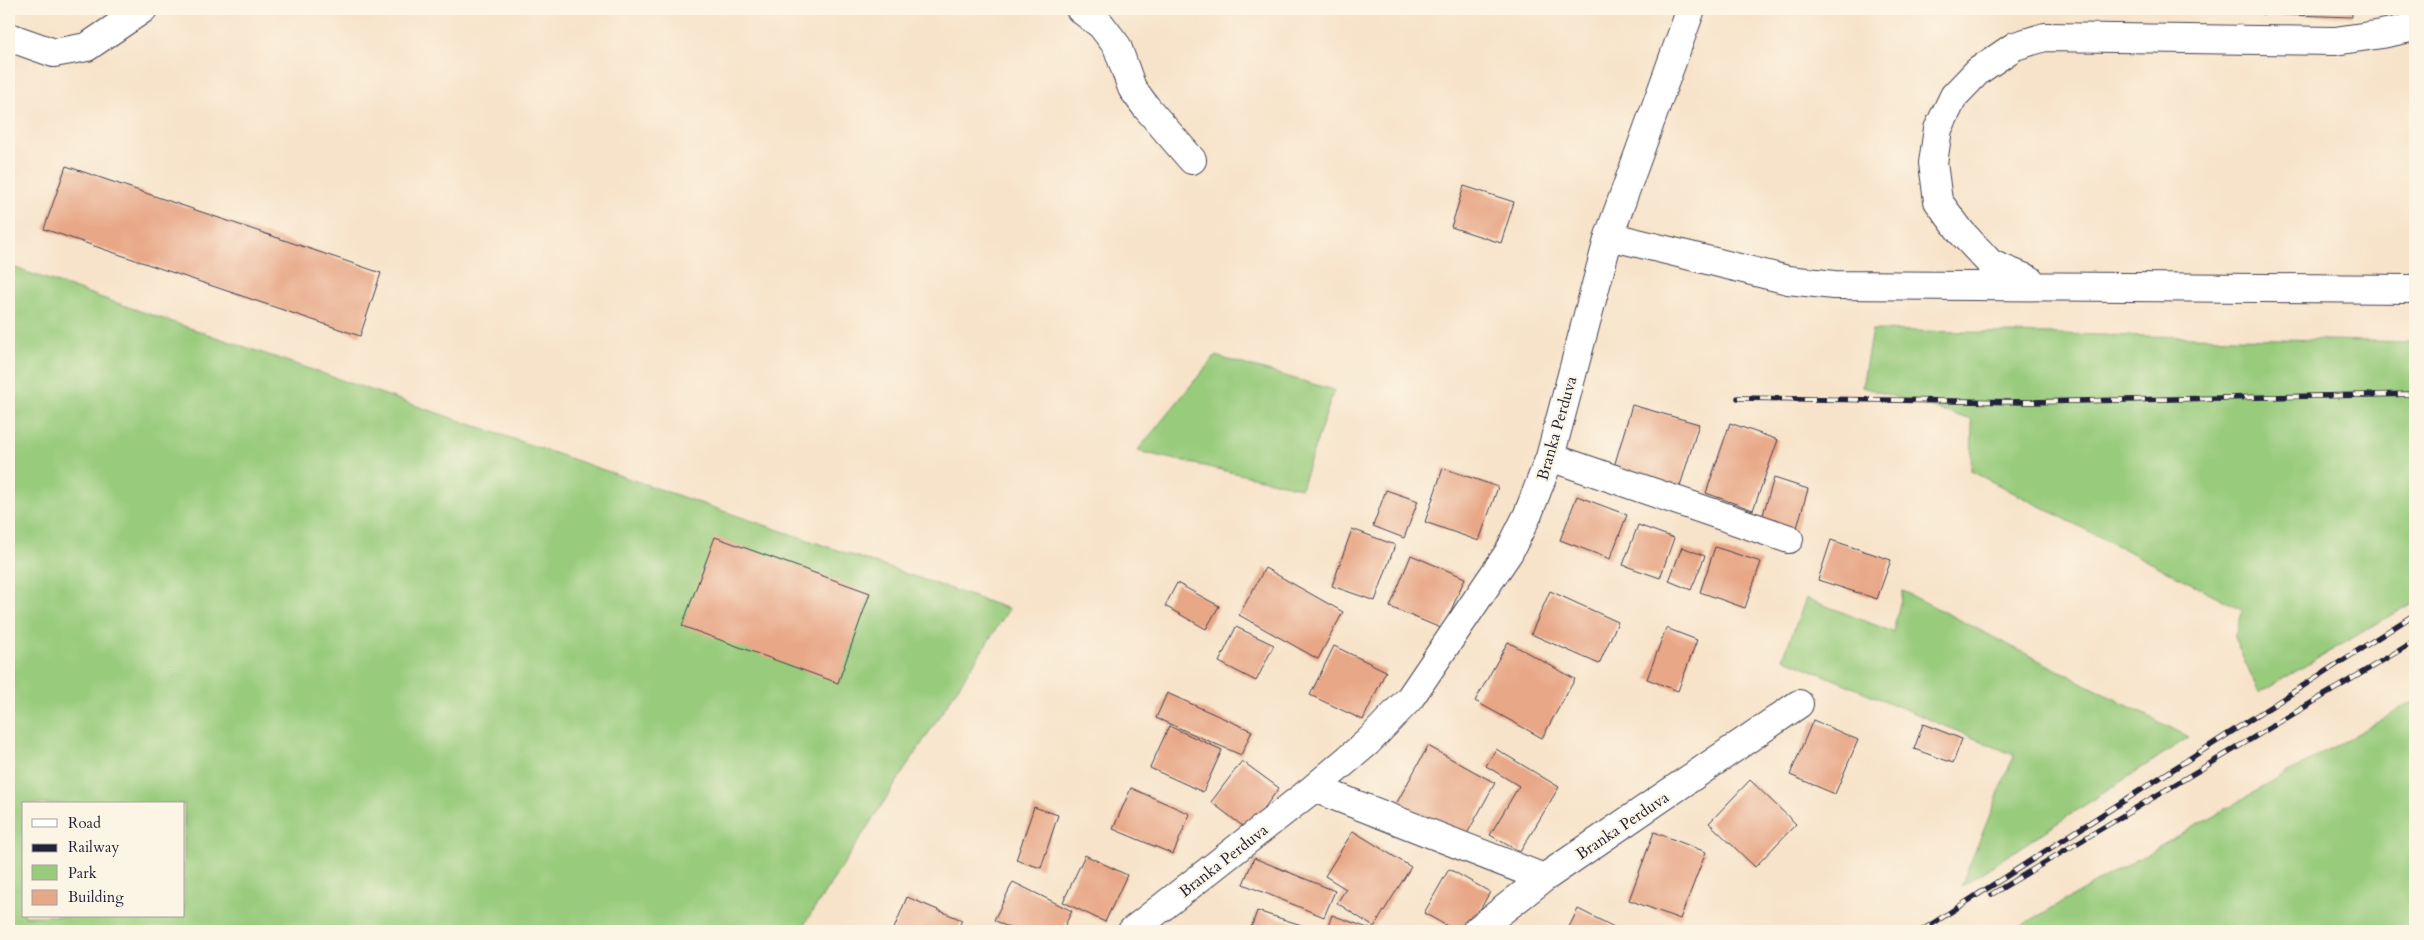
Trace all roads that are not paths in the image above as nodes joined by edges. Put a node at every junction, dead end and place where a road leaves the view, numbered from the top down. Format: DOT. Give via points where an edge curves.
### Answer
graph roads {
  1 [pos="143,9"];
  2 [pos="1080,9"];
  3 [pos="1691,9"];
  4 [pos="2413,23"];
  5 [pos="9,37"];
  6 [pos="1192,160"];
  7 [pos="1609,236"];
  8 [pos="2043,285"];
  9 [pos="2415,289"];
  10 [pos="1550,457"];
  11 [pos="1789,539"];
  12 [pos="1799,704"];
  13 [pos="1314,788"];
  14 [pos="1544,878"];
  15 [pos="1132,931"];
  16 [pos="1476,931"];
  1 -- 5 [label="street" via="87,47 54,53"];
  2 -- 6 [label="street" via="1101,25 1117,46 1132,88"];
  3 -- 7 [label="street, Branka Perduva"];
  4 -- 8 [label="street" via="2382,34 2335,41 2045,37 2015,46 1978,71 1954,96 1938,129 1933,163 1938,201 1991,264"];
  7 -- 8 [label="street" via="1788,280 1834,285"];
  7 -- 10 [label="street, Branka Perduva"];
  8 -- 9 [label="street"];
  10 -- 11 [label="street"];
  10 -- 13 [label="street, Branka Perduva" via="1509,552 1410,698 1368,742"];
  12 -- 14 [label="street, Branka Perduva"];
  13 -- 14 [label="street"];
  13 -- 15 [label="street, Branka Perduva"];
  14 -- 16 [label="street, Branka Perduva"];
}
